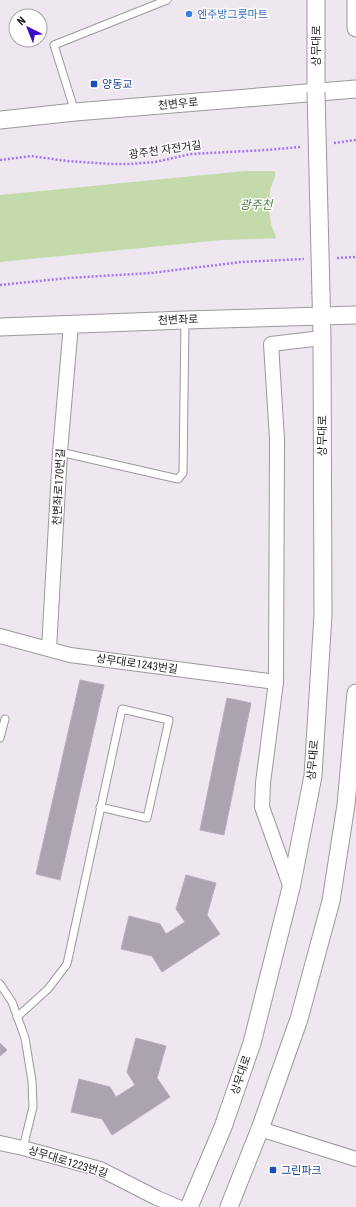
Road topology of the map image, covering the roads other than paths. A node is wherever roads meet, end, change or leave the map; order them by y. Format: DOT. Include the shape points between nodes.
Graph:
graph roads {
  1 [pos="168,0"];
  2 [pos="316,0"];
  3 [pos="356,0"];
  4 [pos="356,28"];
  5 [pos="356,90"];
  6 [pos="316,92"];
  7 [pos="75,112"];
  8 [pos="0,120"];
  9 [pos="356,316"];
  10 [pos="321,317"];
  11 [pos="185,320"];
  12 [pos="71,324"];
  13 [pos="0,327"];
  14 [pos="322,338"];
  15 [pos="60,452"];
  16 [pos="0,636"];
  17 [pos="49,650"];
  18 [pos="276,682"];
  19 [pos="356,693"];
  20 [pos="4,719"];
  21 [pos="0,738"];
  22 [pos="100,807"];
  23 [pos="351,807"];
  24 [pos="291,888"];
  25 [pos="0,984"];
  26 [pos="17,1017"];
  27 [pos="260,1129"];
  28 [pos="0,1143"];
  29 [pos="23,1148"];
  30 [pos="356,1159"];
  31 [pos="178,1207"];
  32 [pos="189,1207"];
  33 [pos="229,1207"];
  1 -- 7 [label="lane" via="54,44"];
  2 -- 6 [label="street, 상무대로"];
  3 -- 4 [label="street"];
  5 -- 6 [label="street, 천변우로"];
  6 -- 7 [label="street, 천변우로"];
  6 -- 10 [label="street, 상무대로, bridge"];
  7 -- 8 [label="street, 천변우로"];
  9 -- 10 [label="street, 천변좌로"];
  10 -- 11 [label="street, 천변좌로"];
  10 -- 14 [label="street, 상무대로"];
  11 -- 12 [label="street, 천변좌로"];
  11 -- 15 [label="lane" via="183,473 178,479"];
  12 -- 13 [label="street, 천변좌로"];
  12 -- 15 [label="street, 천변좌로170번길"];
  14 -- 18 [label="street" via="271,344 277,439"];
  14 -- 24 [label="street, 상무대로" via="323,615 313,776"];
  15 -- 17 [label="street, 천변좌로170번길"];
  16 -- 17 [label="street, 상무대로1243번길"];
  17 -- 18 [label="street, 상무대로1243번길" via="70,655"];
  18 -- 24 [label="street" via="262,807"];
  19 -- 23 [label="street"];
  20 -- 21 [label="lane"];
  22 -- 22 [label="lane" via="147,818 169,720 122,709"];
  22 -- 26 [label="lane" via="67,964 48,989"];
  23 -- 27 [label="street" via="331,901 299,1019"];
  24 -- 32 [label="street, 상무대로" via="252,1043 223,1127"];
  25 -- 26 [label="lane" via="12,1002"];
  26 -- 29 [label="lane" via="25,1038 33,1107"];
  27 -- 30 [label="street"];
  27 -- 33 [label="street"];
  28 -- 29 [label="street, 상무대로1223번길"];
  29 -- 31 [label="street, 상무대로1223번길" via="100,1169"];
}
